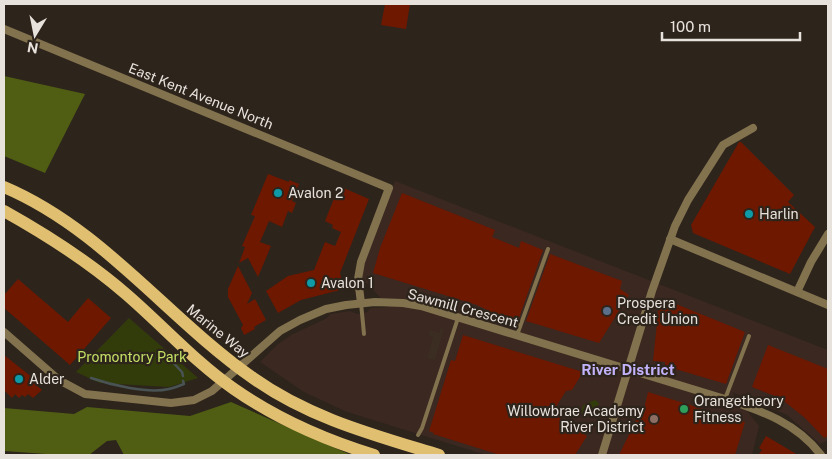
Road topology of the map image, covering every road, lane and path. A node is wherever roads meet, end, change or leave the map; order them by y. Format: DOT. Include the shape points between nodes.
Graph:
graph roads {
  1 [pos="4,29"];
  2 [pos="753,128"];
  3 [pos="4,187"];
  4 [pos="4,211"];
  5 [pos="828,234"];
  6 [pos="670,239"];
  7 [pos="548,249"];
  8 [pos="797,292"];
  9 [pos="361,303"];
  10 [pos="828,305"];
  11 [pos="458,318"];
  12 [pos="4,332"];
  13 [pos="364,334"];
  14 [pos="517,335"];
  15 [pos="748,336"];
  16 [pos="239,368"];
  17 [pos="628,369"];
  18 [pos="224,381"];
  19 [pos="725,399"];
  20 [pos="418,435"];
  21 [pos="374,455"];
  22 [pos="438,455"];
  23 [pos="602,455"];
  24 [pos="821,455"];
  1 -- 9 [label="street, East Kent Avenue North" via="389,188 361,262 358,280"];
  2 -- 6 [label="street" via="723,146 688,200"];
  3 -- 16 [label="main road, Marine Way" via="38,204 88,237"];
  4 -- 18 [label="main road" via="62,244 105,277"];
  5 -- 8 [label="street"];
  6 -- 8 [label="street"];
  6 -- 17 [label="street"];
  7 -- 14 [label="lane"];
  8 -- 10 [label="street"];
  9 -- 11 [label="street, Sawmill Crescent" via="403,303"];
  9 -- 13 [label="lane"];
  9 -- 16 [label="street, Sawmill Crescent" via="326,309 300,320 280,331"];
  11 -- 14 [label="street, Sawmill Crescent"];
  11 -- 20 [label="lane"];
  12 -- 18 [label="street, Sawmill Crescent" via="59,380 85,394 171,403 194,400"];
  14 -- 17 [label="street, Sawmill Crescent"];
  15 -- 19 [label="lane"];
  16 -- 18 [label="street, Sawmill Crescent"];
  16 -- 22 [label="main road, Marine Way" via="292,401 331,420"];
  17 -- 19 [label="street, Sawmill Crescent"];
  17 -- 23 [label="street"];
  18 -- 21 [label="main road" via="277,416 340,445"];
  19 -- 24 [label="street, Sawmill Crescent" via="784,422 800,432"];
}
